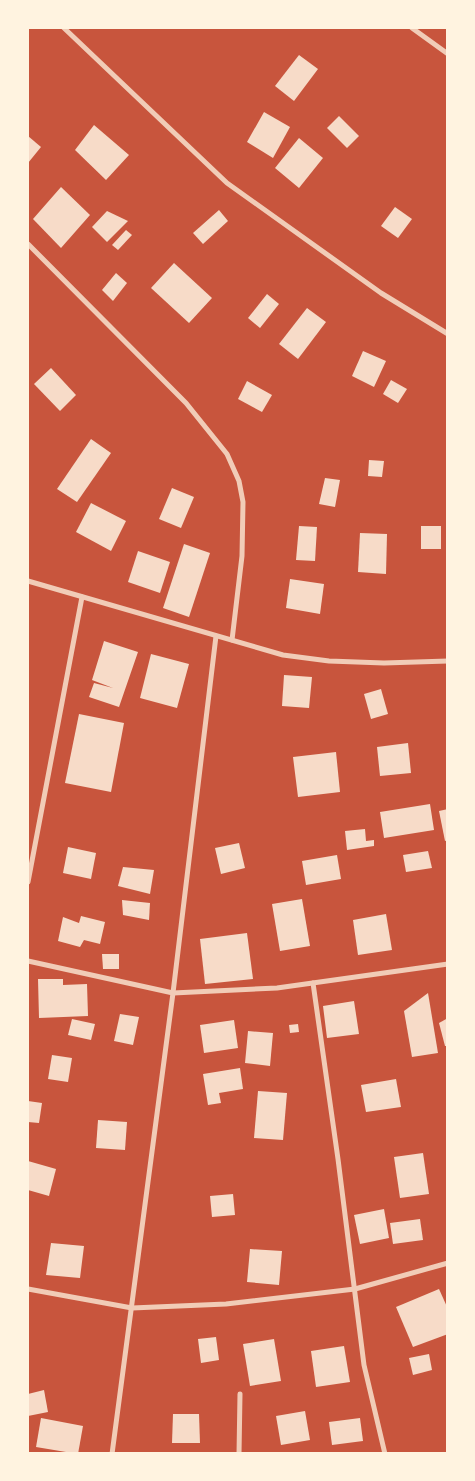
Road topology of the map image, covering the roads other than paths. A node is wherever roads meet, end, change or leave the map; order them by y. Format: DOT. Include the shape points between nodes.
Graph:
graph roads {
  1 [pos="64,28"];
  2 [pos="412,28"];
  3 [pos="448,54"];
  4 [pos="28,244"];
  5 [pos="448,334"];
  6 [pos="28,581"];
  7 [pos="82,596"];
  8 [pos="216,636"];
  9 [pos="232,640"];
  10 [pos="448,661"];
  11 [pos="28,882"];
  12 [pos="28,961"];
  13 [pos="448,964"];
  14 [pos="313,983"];
  15 [pos="173,992"];
  16 [pos="448,1263"];
  17 [pos="28,1289"];
  18 [pos="355,1289"];
  19 [pos="132,1308"];
  20 [pos="240,1394"];
  21 [pos="112,1454"];
  22 [pos="239,1454"];
  23 [pos="385,1454"];
  1 -- 5 [label="street" via="227,184 381,293"];
  2 -- 3 [label="street"];
  4 -- 9 [label="street" via="186,403 227,454 243,502 242,556"];
  6 -- 7 [label="street"];
  7 -- 8 [label="street"];
  7 -- 11 [label="street"];
  8 -- 9 [label="street"];
  8 -- 15 [label="street"];
  9 -- 10 [label="street" via="283,655 329,661"];
  12 -- 15 [label="street"];
  13 -- 14 [label="street"];
  14 -- 15 [label="street" via="277,988"];
  14 -- 18 [label="street"];
  15 -- 19 [label="street"];
  16 -- 18 [label="street"];
  17 -- 19 [label="street"];
  18 -- 19 [label="street" via="226,1304"];
  18 -- 23 [label="street" via="364,1365"];
  19 -- 21 [label="street"];
  20 -- 22 [label="street"];
}
